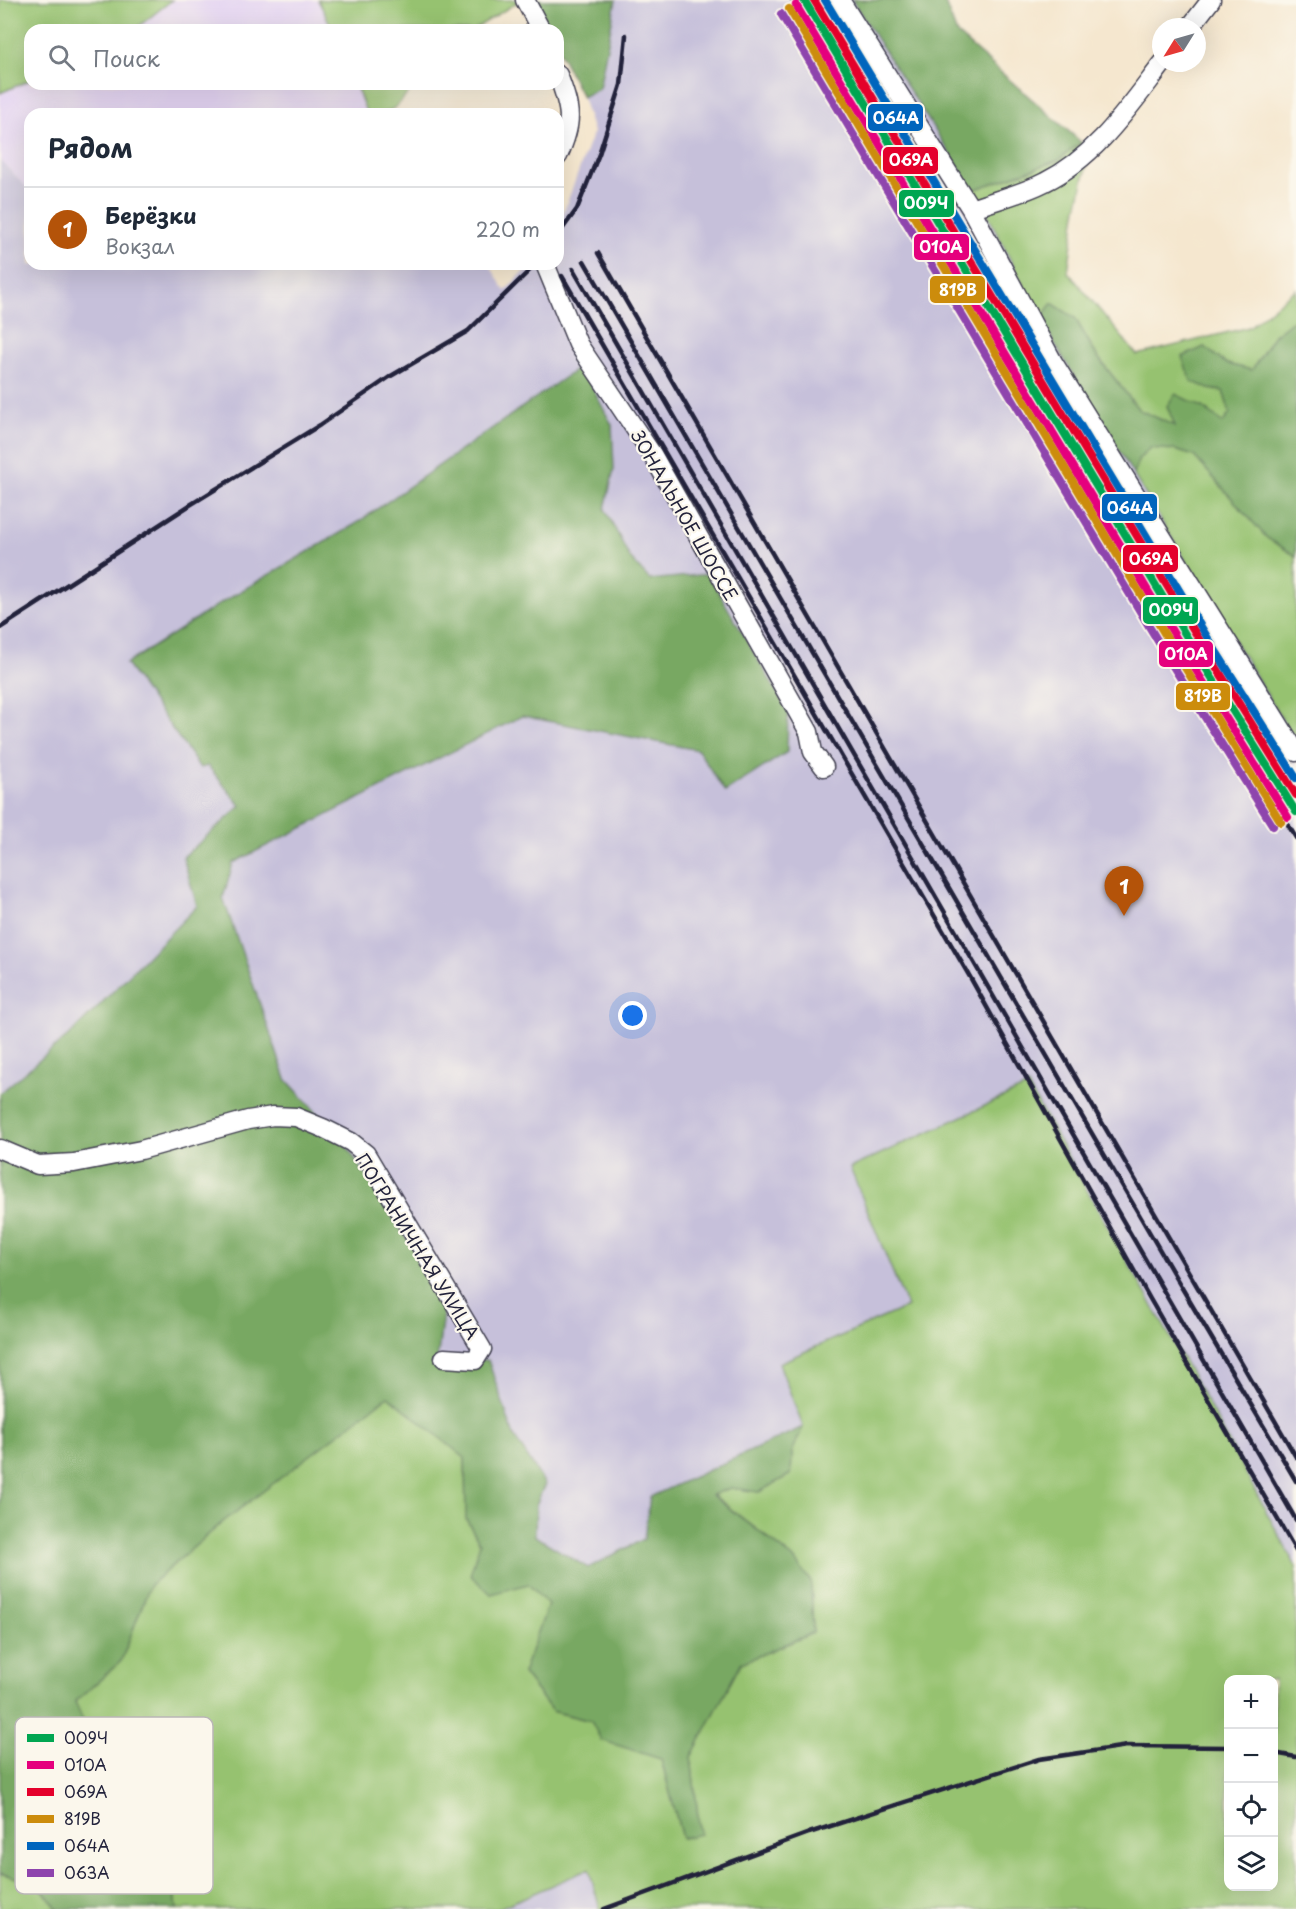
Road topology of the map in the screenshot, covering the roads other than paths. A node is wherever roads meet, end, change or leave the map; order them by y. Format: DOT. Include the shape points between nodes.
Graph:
graph roads {
  1 [pos="525,0"];
  2 [pos="840,0"];
  3 [pos="1211,0"];
  4 [pos="1197,18"];
  5 [pos="538,24"];
  6 [pos="1156,72"];
  7 [pos="563,90"];
  8 [pos="564,140"];
  9 [pos="971,209"];
  10 [pos="548,270"];
  11 [pos="1296,752"];
  12 [pos="824,767"];
  13 [pos="0,1149"];
  14 [pos="444,1358"];
  1 -- 5 [label="street"];
  2 -- 9 [label="street"];
  3 -- 4 [label="street"];
  6 -- 9 [label="street" via="1117,122 1082,157 1045,182"];
  7 -- 8 [label="street" via="570,123"];
  9 -- 11 [label="street" via="1053,362"];
  10 -- 12 [label="street, ЗОНАЛЬНОЕ ШОССЕ" via="579,344 658,465 809,732 813,752"];
  13 -- 14 [label="street, ПОГРАНИЧНАЯ УЛИЦА" via="38,1165 74,1163 273,1116 296,1117 323,1128 366,1154 482,1349 475,1360"];
}
